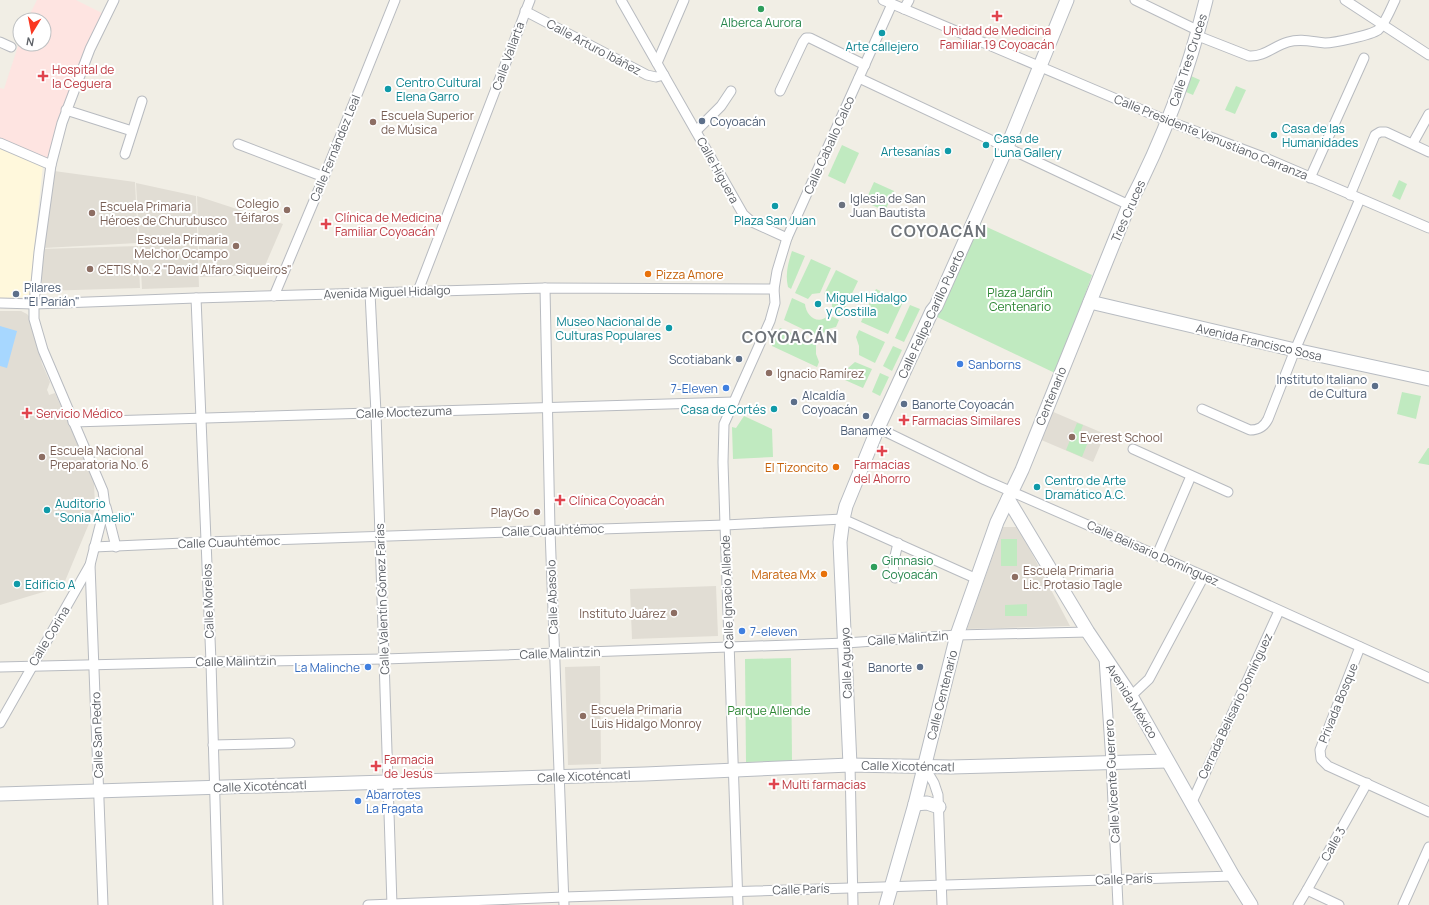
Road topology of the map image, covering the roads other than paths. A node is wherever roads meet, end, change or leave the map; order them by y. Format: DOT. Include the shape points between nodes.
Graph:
graph roads {
  1 [pos="114,0"];
  2 [pos="395,0"];
  3 [pos="530,0"];
  4 [pos="621,0"];
  5 [pos="684,0"];
  6 [pos="883,0"];
  7 [pos="909,0"];
  8 [pos="1067,0"];
  9 [pos="1135,0"];
  10 [pos="1206,0"];
  11 [pos="1345,0"];
  12 [pos="1395,0"];
  13 [pos="892,4"];
  14 [pos="904,9"];
  15 [pos="525,11"];
  16 [pos="1382,24"];
  17 [pos="1198,33"];
  18 [pos="0,42"];
  19 [pos="11,47"];
  20 [pos="1429,55"];
  21 [pos="1364,58"];
  22 [pos="657,64"];
  23 [pos="865,65"];
  24 [pos="1040,66"];
  25 [pos="664,75"];
  26 [pos="859,78"];
  27 [pos="731,91"];
  28 [pos="780,91"];
  29 [pos="142,100"];
  30 [pos="66,110"];
  31 [pos="1429,114"];
  32 [pos="1168,120"];
  33 [pos="132,131"];
  34 [pos="696,131"];
  35 [pos="0,143"];
  36 [pos="1413,143"];
  37 [pos="238,144"];
  38 [pos="1006,146"];
  39 [pos="1429,152"];
  40 [pos="125,154"];
  41 [pos="51,165"];
  42 [pos="324,177"];
  43 [pos="1310,178"];
  44 [pos="1350,195"];
  45 [pos="1360,200"];
  46 [pos="1129,205"];
  47 [pos="1429,228"];
  48 [pos="787,238"];
  49 [pos="544,288"];
  50 [pos="774,288"];
  51 [pos="418,291"];
  52 [pos="370,294"];
  53 [pos="274,296"];
  54 [pos="196,298"];
  55 [pos="1090,302"];
  56 [pos="0,304"];
  57 [pos="34,304"];
  58 [pos="1295,350"];
  59 [pos="1429,379"];
  60 [pos="734,402"];
  61 [pos="548,407"];
  62 [pos="1202,408"];
  63 [pos="376,413"];
  64 [pos="200,418"];
  65 [pos="73,422"];
  66 [pos="878,428"];
  67 [pos="1133,449"];
  68 [pos="1192,476"];
  69 [pos="1228,492"];
  70 [pos="1010,495"];
  71 [pos="106,506"];
  72 [pos="842,519"];
  73 [pos="725,525"];
  74 [pos="550,530"];
  75 [pos="380,537"];
  76 [pos="206,542"];
  77 [pos="898,543"];
  78 [pos="94,547"];
  79 [pos="116,547"];
  80 [pos="1157,555"];
  81 [pos="90,564"];
  82 [pos="1204,576"];
  83 [pos="896,578"];
  84 [pos="977,579"];
  85 [pos="1279,611"];
  86 [pos="1088,632"];
  87 [pos="957,635"];
  88 [pos="846,642"];
  89 [pos="729,646"];
  90 [pos="1360,647"];
  91 [pos="554,653"];
  92 [pos="1104,656"];
  93 [pos="384,659"];
  94 [pos="211,662"];
  95 [pos="94,665"];
  96 [pos="31,666"];
  97 [pos="0,667"];
  98 [pos="1429,678"];
  99 [pos="1131,696"];
  100 [pos="0,723"];
  101 [pos="290,743"];
  102 [pos="213,745"];
  103 [pos="1168,761"];
  104 [pos="1112,762"];
  105 [pos="850,765"];
  106 [pos="924,766"];
  107 [pos="733,770"];
  108 [pos="559,776"];
  109 [pos="387,782"];
  110 [pos="1367,783"];
  111 [pos="214,787"];
  112 [pos="99,791"];
  113 [pos="0,794"];
  114 [pos="1192,802"];
  115 [pos="915,804"];
  116 [pos="939,807"];
  117 [pos="1429,812"];
  118 [pos="1429,847"];
  119 [pos="1233,876"];
  120 [pos="1118,880"];
  121 [pos="942,885"];
  122 [pos="891,887"];
  123 [pos="853,888"];
  124 [pos="1307,890"];
  125 [pos="738,891"];
  126 [pos="564,901"];
  127 [pos="103,905"];
  128 [pos="218,905"];
  129 [pos="368,905"];
  130 [pos="392,905"];
  131 [pos="738,905"];
  132 [pos="853,905"];
  133 [pos="886,905"];
  134 [pos="942,905"];
  135 [pos="1118,905"];
  136 [pos="1251,905"];
  137 [pos="1298,905"];
  138 [pos="1339,905"];
  139 [pos="1403,905"];
  1 -- 30 [label="street" via="90,49"];
  2 -- 42 [label="street, Calle Fernández Leal"];
  3 -- 15 [label="street, Calle Vallarta"];
  4 -- 22 [label="street, Calle Higuera"];
  5 -- 22 [label="street"];
  6 -- 13 [label="street, Calle Presidente Venustiano Carranza"];
  7 -- 14 [label="street"];
  8 -- 24 [label="street, Calle Felipe Carillo Puerto"];
  9 -- 17 [label="street"];
  10 -- 17 [label="street, Calle Tres Cruces"];
  11 -- 16 [label="street"];
  12 -- 16 [label="street"];
  13 -- 14 [label="street, Calle Presidente Venustiano Carranza"];
  13 -- 23 [label="street, Calle Caballo Calco"];
  14 -- 24 [label="street, Calle Presidente Venustiano Carranza"];
  15 -- 25 [label="street, Calle Arturo Ibáñez" via="647,75"];
  15 -- 51 [label="street, Calle Vallarta"];
  16 -- 17 [label="street" via="1378,30 1371,33 1340,42 1299,40 1288,42 1256,57"];
  16 -- 20 [label="street"];
  17 -- 32 [label="street, Calle Tres Cruces"];
  18 -- 19 [label="street"];
  21 -- 43 [label="street"];
  22 -- 25 [label="street, Calle Higuera"];
  23 -- 26 [label="street, Calle Caballo Calco"];
  23 -- 28 [label="street" via="806,38"];
  24 -- 32 [label="street, Calle Presidente Venustiano Carranza"];
  24 -- 38 [label="street, Calle Felipe Carillo Puerto"];
  25 -- 34 [label="street, Calle Higuera"];
  26 -- 38 [label="street"];
  26 -- 48 [label="street, Calle Caballo Calco"];
  27 -- 34 [label="street" via="721,106"];
  29 -- 33 [label="street"];
  30 -- 33 [label="street"];
  30 -- 41 [label="street"];
  31 -- 36 [label="street"];
  32 -- 43 [label="street, Calle Presidente Venustiano Carranza"];
  32 -- 46 [label="street, Tres Cruces"];
  33 -- 40 [label="street"];
  34 -- 48 [label="street, Calle Higuera" via="743,214 752,222"];
  35 -- 41 [label="street"];
  36 -- 39 [label="street"];
  36 -- 44 [label="street" via="1386,132 1375,135"];
  37 -- 42 [label="street"];
  38 -- 46 [label="street"];
  38 -- 66 [label="street, Calle Felipe Carillo Puerto" via="936,306"];
  41 -- 57 [label="street" via="38,252"];
  42 -- 53 [label="street, Calle Fernández Leal"];
  43 -- 44 [label="street, Calle Presidente Venustiano Carranza"];
  44 -- 45 [label="street, Calle Presidente Venustiano Carranza"];
  45 -- 47 [label="street, Calle Presidente Venustiano Carranza"];
  45 -- 58 [label="street"];
  46 -- 55 [label="street, Tres Cruces"];
  48 -- 50 [label="street, Calle Caballo Calco"];
  49 -- 50 [label="street, Avenida Miguel Hidalgo"];
  49 -- 51 [label="street, Avenida Miguel Hidalgo"];
  49 -- 61 [label="street, Calle Abasolo"];
  50 -- 60 [label="street, Calle Ignacio Allende" via="775,303 770,321"];
  51 -- 52 [label="street, Avenida Miguel Hidalgo"];
  52 -- 53 [label="street, Avenida Miguel Hidalgo"];
  52 -- 63 [label="street, Calle Valentín Gómez Farías"];
  53 -- 54 [label="street, Avenida Miguel Hidalgo"];
  54 -- 57 [label="street, Avenida Miguel Hidalgo"];
  54 -- 64 [label="street, Calle Morelos"];
  55 -- 58 [label="street, Avenida Francisco Sosa"];
  55 -- 70 [label="street, Centenario"];
  56 -- 57 [label="street, Avenida Miguel Hidalgo"];
  57 -- 65 [label="street" via="34,319 43,350"];
  58 -- 59 [label="street, Avenida Francisco Sosa"];
  58 -- 62 [label="street" via="1264,426 1250,430"];
  60 -- 61 [label="street, Calle Moctezuma"];
  60 -- 73 [label="street, Calle Ignacio Allende" via="724,424"];
  61 -- 63 [label="street, Calle Moctezuma"];
  61 -- 74 [label="street, Calle Abasolo"];
  63 -- 64 [label="street, Calle Moctezuma"];
  63 -- 75 [label="street, Calle Valentín Gómez Farías"];
  64 -- 65 [label="street, Calle Moctezuma"];
  64 -- 76 [label="street, Calle Morelos"];
  65 -- 71 [label="street" via="103,491"];
  66 -- 70 [label="street, Calle Belisario Domínguez" via="985,480"];
  66 -- 72 [label="street, Calle Aguayo"];
  67 -- 68 [label="street"];
  68 -- 69 [label="street"];
  68 -- 80 [label="street"];
  70 -- 80 [label="street, Calle Belisario Domínguez"];
  70 -- 84 [label="street, Calle Centenario" via="997,522"];
  70 -- 86 [label="street, Avenida México"];
  71 -- 78 [label="street"];
  71 -- 79 [label="street"];
  72 -- 73 [label="street, Calle Cuauhtémoc"];
  72 -- 77 [label="street, Calle Cuauhtémoc"];
  72 -- 88 [label="street, Calle Aguayo" via="840,542"];
  73 -- 74 [label="street, Calle Cuauhtémoc"];
  73 -- 89 [label="street, Calle Ignacio Allende"];
  74 -- 75 [label="street, Calle Cuauhtémoc"];
  74 -- 91 [label="street, Calle Abasolo"];
  75 -- 76 [label="street, Calle Cuauhtémoc"];
  75 -- 93 [label="street, Calle Valentín Gómez Farías"];
  76 -- 79 [label="street, Calle Cuauhtémoc"];
  76 -- 94 [label="street, Calle Morelos"];
  77 -- 83 [label="street" via="893,566"];
  77 -- 84 [label="street, Calle Cuauhtémoc"];
  78 -- 79 [label="street, Calle Cuauhtémoc"];
  78 -- 81 [label="street, Calle Corina"];
  80 -- 82 [label="street, Calle Belisario Domínguez"];
  81 -- 95 [label="street, Calle San Pedro"];
  81 -- 96 [label="street, Calle Corina"];
  82 -- 85 [label="street, Calle Belisario Domínguez"];
  82 -- 99 [label="street" via="1149,679"];
  84 -- 87 [label="street, Calle Centenario"];
  85 -- 90 [label="street, Calle Belisario Domínguez"];
  85 -- 114 [label="street, Cerrada Belisario Domínguez"];
  86 -- 87 [label="street, Calle Malintzin"];
  86 -- 92 [label="street, Avenida México"];
  87 -- 88 [label="street, Calle Malintzin"];
  87 -- 106 [label="street, Calle Centenario"];
  88 -- 89 [label="street, Calle Malintzin"];
  88 -- 105 [label="street, Calle Aguayo"];
  89 -- 91 [label="street, Calle Malintzin"];
  89 -- 107 [label="street, Calle Ignacio Allende"];
  90 -- 98 [label="street, Calle Belisario Domínguez"];
  90 -- 110 [label="street, Privada Bosque" via="1320,750 1320,759 1328,766"];
  91 -- 93 [label="street, Calle Malintzin"];
  91 -- 108 [label="street, Calle Abasolo"];
  92 -- 99 [label="street, Avenida México"];
  92 -- 104 [label="street, Calle Vicente Guerrero"];
  93 -- 94 [label="street, Calle Malintzin"];
  93 -- 109 [label="street, Calle Valentín Gómez Farías"];
  94 -- 95 [label="street, Calle Malintzin"];
  94 -- 102 [label="street, Calle Morelos"];
  95 -- 96 [label="street, Calle Malintzin"];
  95 -- 112 [label="street, Calle San Pedro"];
  96 -- 97 [label="street, Calle Malintzin"];
  96 -- 100 [label="street, Calle Corina"];
  99 -- 103 [label="street, Avenida México"];
  101 -- 102 [label="street"];
  102 -- 111 [label="street, Calle Morelos"];
  103 -- 104 [label="street, Calle Xicoténcatl"];
  103 -- 114 [label="street, Avenida México"];
  104 -- 106 [label="street, Calle Xicoténcatl"];
  104 -- 120 [label="street, Calle Vicente Guerrero"];
  105 -- 106 [label="street, Calle Xicoténcatl"];
  105 -- 107 [label="street, Calle Xicoténcatl"];
  105 -- 123 [label="street, Calle Aguayo"];
  106 -- 115 [label="street, Calle Centenario"];
  106 -- 116 [label="street" via="934,783"];
  107 -- 108 [label="street, Calle Xicoténcatl"];
  107 -- 125 [label="street, Calle Ignacio Allende"];
  108 -- 109 [label="street, Calle Xicoténcatl"];
  108 -- 126 [label="street, Calle Abasolo"];
  109 -- 111 [label="street, Calle Xicoténcatl"];
  109 -- 130 [label="street, Calle Valentín Gómez Farías"];
  110 -- 117 [label="street"];
  110 -- 124 [label="street, Calle 3"];
  111 -- 112 [label="street, Calle Xicoténcatl"];
  111 -- 128 [label="street, Calle Morelos"];
  112 -- 113 [label="street, Calle Xicoténcatl"];
  112 -- 127 [label="street, Calle San Pedro"];
  114 -- 119 [label="street, Avenida México"];
  115 -- 116 [label="street" via="928,803"];
  115 -- 122 [label="street, Calle Centenario"];
  116 -- 121 [label="street"];
  118 -- 139 [label="street"];
  119 -- 120 [label="street, Calle París"];
  119 -- 136 [label="street, Avenida México"];
  120 -- 121 [label="street, Calle París"];
  120 -- 135 [label="street, Calle Vicente Guerrero"];
  121 -- 122 [label="street, Calle París"];
  121 -- 134 [label="street"];
  122 -- 123 [label="street, Calle París"];
  122 -- 133 [label="street, Calle Centenario"];
  123 -- 125 [label="street, Calle París"];
  123 -- 132 [label="street, Calle Aguayo"];
  124 -- 137 [label="street, Calle 3"];
  124 -- 138 [label="street"];
  125 -- 126 [label="street, Calle París"];
  125 -- 131 [label="street, Calle Ignacio Allende"];
  126 -- 130 [label="street, Calle París"];
  129 -- 130 [label="street, Calle París"];
}
